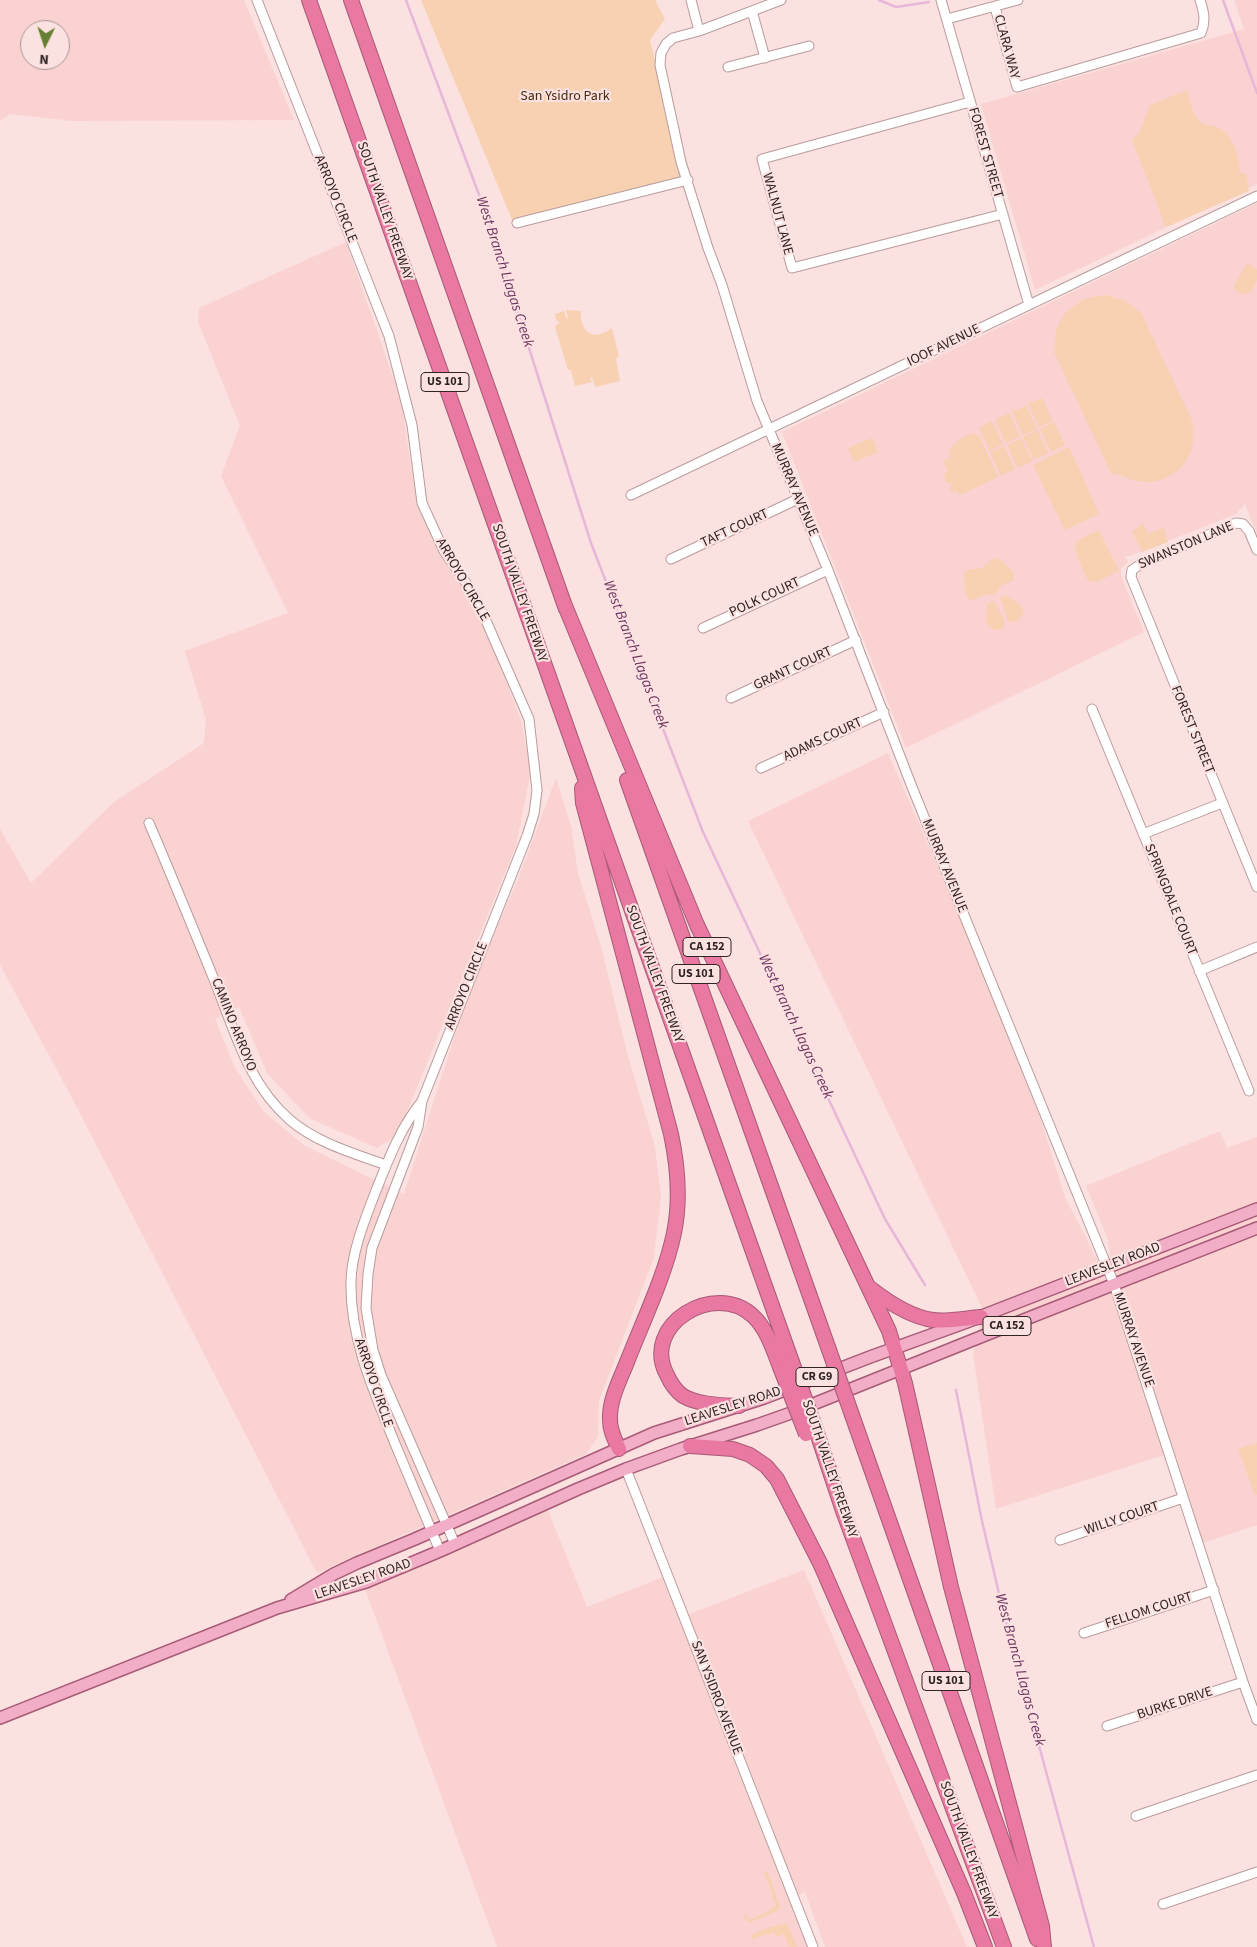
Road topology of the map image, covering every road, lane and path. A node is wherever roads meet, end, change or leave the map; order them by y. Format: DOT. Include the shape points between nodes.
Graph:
graph roads {
  1 [pos="257,0"];
  2 [pos="309,0"];
  3 [pos="351,0"];
  4 [pos="691,0"];
  5 [pos="781,0"];
  6 [pos="942,0"];
  7 [pos="1018,0"];
  8 [pos="1200,0"];
  9 [pos="994,7"];
  10 [pos="752,11"];
  11 [pos="947,19"];
  12 [pos="699,32"];
  13 [pos="810,46"];
  14 [pos="765,58"];
  15 [pos="728,67"];
  16 [pos="970,102"];
  17 [pos="688,180"];
  18 [pos="1257,196"];
  19 [pos="1003,214"];
  20 [pos="517,223"];
  21 [pos="1029,306"];
  22 [pos="768,430"];
  23 [pos="631,495"];
  24 [pos="798,499"];
  25 [pos="1257,550"];
  26 [pos="671,559"];
  27 [pos="828,570"];
  28 [pos="1132,572"];
  29 [pos="563,601"];
  30 [pos="703,628"];
  31 [pos="856,640"];
  32 [pos="731,698"];
  33 [pos="1092,708"];
  34 [pos="884,712"];
  35 [pos="580,765"];
  36 [pos="761,768"];
  37 [pos="1222,803"];
  38 [pos="149,823"];
  39 [pos="1143,834"];
  40 [pos="1257,887"];
  41 [pos="1257,947"];
  42 [pos="1199,971"];
  43 [pos="1249,1091"];
  44 [pos="422,1101"];
  45 [pos="386,1166"];
  46 [pos="1257,1209"];
  47 [pos="1257,1228"];
  48 [pos="1107,1267"];
  49 [pos="1114,1284"];
  50 [pos="867,1286"];
  51 [pos="981,1317"];
  52 [pos="895,1348"];
  53 [pos="786,1364"];
  54 [pos="901,1370"];
  55 [pos="739,1406"];
  56 [pos="690,1446"];
  57 [pos="619,1449"];
  58 [pos="626,1469"];
  59 [pos="1183,1498"];
  60 [pos="447,1525"];
  61 [pos="432,1532"];
  62 [pos="1060,1540"];
  63 [pos="456,1544"];
  64 [pos="440,1551"];
  65 [pos="1214,1590"];
  66 [pos="277,1608"];
  67 [pos="1084,1633"];
  68 [pos="1243,1682"];
  69 [pos="0,1718"];
  70 [pos="1257,1720"];
  71 [pos="1107,1726"];
  72 [pos="1257,1775"];
  73 [pos="1136,1816"];
  74 [pos="1257,1872"];
  75 [pos="1162,1904"];
  76 [pos="813,1947"];
  77 [pos="985,1947"];
  78 [pos="1004,1947"];
  79 [pos="1040,1947"];
  80 [pos="1044,1947"];
  1 -- 44 [label="street, ARROYO CIRCLE" via="389,336 412,425 422,503 444,551 484,616 529,719 537,790 534,814"];
  2 -- 35 [label="highway, SOUTH VALLEY FREEWAY / US 101"];
  3 -- 29 [label="highway, US 101"];
  4 -- 12 [label="street"];
  5 -- 10 [label="street"];
  6 -- 11 [label="street, FOREST STREET"];
  7 -- 9 [label="street"];
  8 -- 9 [label="street, CLARA WAY" via="1205,14 1201,33 1017,87"];
  9 -- 11 [label="street"];
  10 -- 12 [label="street"];
  10 -- 14 [label="street"];
  11 -- 16 [label="street, FOREST STREET"];
  12 -- 17 [label="street, MURRAY AVENUE" via="673,38 666,44 660,65 681,162"];
  13 -- 14 [label="street"];
  14 -- 15 [label="street"];
  16 -- 19 [label="street, FOREST STREET"];
  16 -- 19 [label="street, WALNUT LANE" via="762,159 792,268"];
  17 -- 20 [label="street"];
  17 -- 22 [label="street, MURRAY AVENUE"];
  18 -- 21 [label="street, IOOF AVENUE"];
  19 -- 21 [label="street, FOREST STREET"];
  21 -- 22 [label="street, IOOF AVENUE"];
  22 -- 23 [label="street, IOOF AVENUE"];
  22 -- 24 [label="street, MURRAY AVENUE"];
  24 -- 26 [label="street, TAFT COURT"];
  24 -- 27 [label="street, MURRAY AVENUE"];
  25 -- 28 [label="street, SWANSTON LANE" via="1249,531 1243,524 1236,523 1141,564"];
  27 -- 30 [label="street, POLK COURT"];
  27 -- 31 [label="street, MURRAY AVENUE"];
  28 -- 37 [label="street, FOREST STREET" via="1132,583"];
  29 -- 50 [label="highway, CA 152" via="693,917"];
  29 -- 79 [label="highway, US 101, bridge"];
  31 -- 32 [label="street, GRANT COURT"];
  31 -- 34 [label="street, MURRAY AVENUE"];
  33 -- 39 [label="street, SPRINGDALE COURT"];
  34 -- 36 [label="street, ADAMS COURT"];
  34 -- 48 [label="street, MURRAY AVENUE"];
  35 -- 53 [label="highway, SOUTH VALLEY FREEWAY / US 101"];
  35 -- 57 [label="highway" via="583,803 671,1134 678,1186 677,1218 670,1248 611,1408 611,1430"];
  37 -- 39 [label="street"];
  37 -- 40 [label="street, FOREST STREET"];
  38 -- 45 [label="street, CAMINO ARROYO" via="241,1051 273,1104 291,1121 329,1144"];
  39 -- 42 [label="street, SPRINGDALE COURT"];
  41 -- 42 [label="street"];
  42 -- 43 [label="street, SPRINGDALE COURT"];
  44 -- 45 [label="street, ARROYO CIRCLE" via="408,1118"];
  44 -- 60 [label="street, ARROYO CIRCLE" via="418,1127 372,1248 366,1308 381,1375"];
  45 -- 61 [label="street, ARROYO CIRCLE" via="362,1227 352,1270 352,1311 362,1355 380,1407"];
  46 -- 48 [label="main road, LEAVESLEY ROAD / CA 152"];
  47 -- 49 [label="main road, LEAVESLEY ROAD / CA 152"];
  48 -- 49 [label="street, MURRAY AVENUE"];
  48 -- 51 [label="main road, LEAVESLEY ROAD / CA 152"];
  49 -- 54 [label="main road, LEAVESLEY ROAD / CA 152"];
  49 -- 59 [label="street, MURRAY AVENUE"];
  50 -- 51 [label="highway, CA 152" via="911,1314 934,1320"];
  50 -- 52 [label="highway"];
  51 -- 52 [label="main road, LEAVESLEY ROAD / CR G9"];
  52 -- 54 [label="highway"];
  52 -- 55 [label="main road, LEAVESLEY ROAD / CR G9"];
  53 -- 55 [label="highway" via="761,1325 738,1306 720,1302 683,1314 671,1325 663,1340 661,1356 673,1387 684,1396 705,1403"];
  53 -- 78 [label="highway, SOUTH VALLEY FREEWAY / US 101, bridge"];
  54 -- 56 [label="main road, LEAVESLEY ROAD / CA 152" via="774,1420"];
  54 -- 80 [label="highway" via="951,1587 1042,1926"];
  55 -- 57 [label="main road, LEAVESLEY ROAD / CR G9" via="671,1427"];
  56 -- 58 [label="main road, LEAVESLEY ROAD / CA 152"];
  56 -- 77 [label="highway" via="733,1449 750,1455 777,1478 820,1563"];
  57 -- 58 [label="main road, SAN YSIDRO AVENUE"];
  57 -- 60 [label="main road, LEAVESLEY ROAD / CR G9"];
  58 -- 63 [label="main road, LEAVESLEY ROAD / CR G9"];
  58 -- 76 [label="street, SAN YSIDRO AVENUE"];
  59 -- 62 [label="street, WILLY COURT"];
  59 -- 65 [label="street, MURRAY AVENUE"];
  60 -- 61 [label="main road, LEAVESLEY ROAD / CR G9"];
  60 -- 63 [label="street, ARROYO CIRCLE"];
  61 -- 64 [label="street, ARROYO CIRCLE"];
  61 -- 66 [label="main road, LEAVESLEY ROAD / CR G9" via="334,1574"];
  63 -- 64 [label="main road, LEAVESLEY ROAD / CR G9"];
  64 -- 66 [label="main road, LEAVESLEY ROAD / CR G9" via="366,1582"];
  65 -- 67 [label="street, FELLOM COURT"];
  65 -- 68 [label="street, MURRAY AVENUE"];
  66 -- 69 [label="main road, LEAVESLEY ROAD / CR G9"];
  68 -- 70 [label="street, MURRAY AVENUE"];
  68 -- 71 [label="street, BURKE DRIVE"];
  72 -- 73 [label="street"];
  74 -- 75 [label="street"];
}
